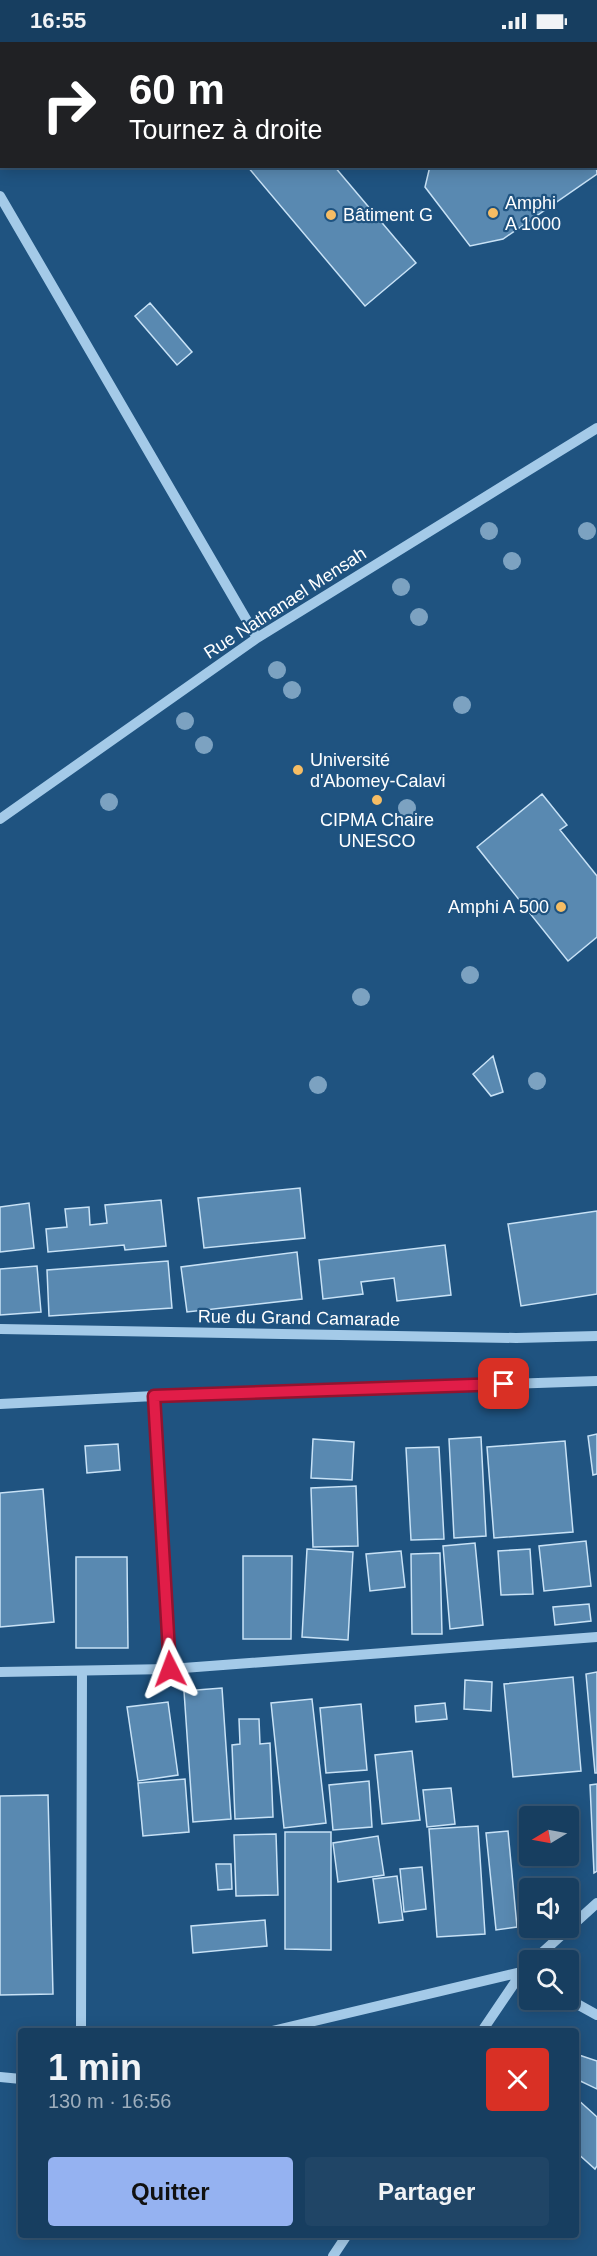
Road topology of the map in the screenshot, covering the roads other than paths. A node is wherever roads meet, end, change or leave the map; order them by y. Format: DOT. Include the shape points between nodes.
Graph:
graph roads {
  1 [pos="0,196"];
  2 [pos="597,428"];
  3 [pos="257,638"];
  4 [pos="0,819"];
  5 [pos="0,1329"];
  6 [pos="597,1335"];
  7 [pos="597,1381"];
  8 [pos="154,1396"];
  9 [pos="0,1404"];
  10 [pos="597,1637"];
  11 [pos="170,1669"];
  12 [pos="82,1671"];
  13 [pos="0,1672"];
  14 [pos="597,1902"];
  15 [pos="545,1950"];
  16 [pos="519,1973"];
  17 [pos="519,1982"];
  18 [pos="579,2005"];
  19 [pos="597,2015"];
  20 [pos="81,2028"];
  21 [pos="285,2028"];
  22 [pos="484,2028"];
  23 [pos="0,2077"];
  24 [pos="18,2079"];
  25 [pos="344,2238"];
  26 [pos="333,2256"];
  1 -- 3 [label="street"];
  2 -- 3 [label="street, Rue Nathanael Mensah"];
  3 -- 4 [label="street, Rue Nathanael Mensah"];
  5 -- 6 [label="street, Rue du Grand Camarade" via="516,1338"];
  7 -- 8 [label="street"];
  8 -- 9 [label="street"];
  8 -- 11 [label="street"];
  10 -- 11 [label="street"];
  11 -- 12 [label="street"];
  12 -- 13 [label="street"];
  12 -- 20 [label="street"];
  14 -- 15 [label="street"];
  16 -- 21 [label="street"];
  17 -- 22 [label="street"];
  18 -- 19 [label="street"];
  23 -- 24 [label="street"];
  25 -- 26 [label="street"];
}
